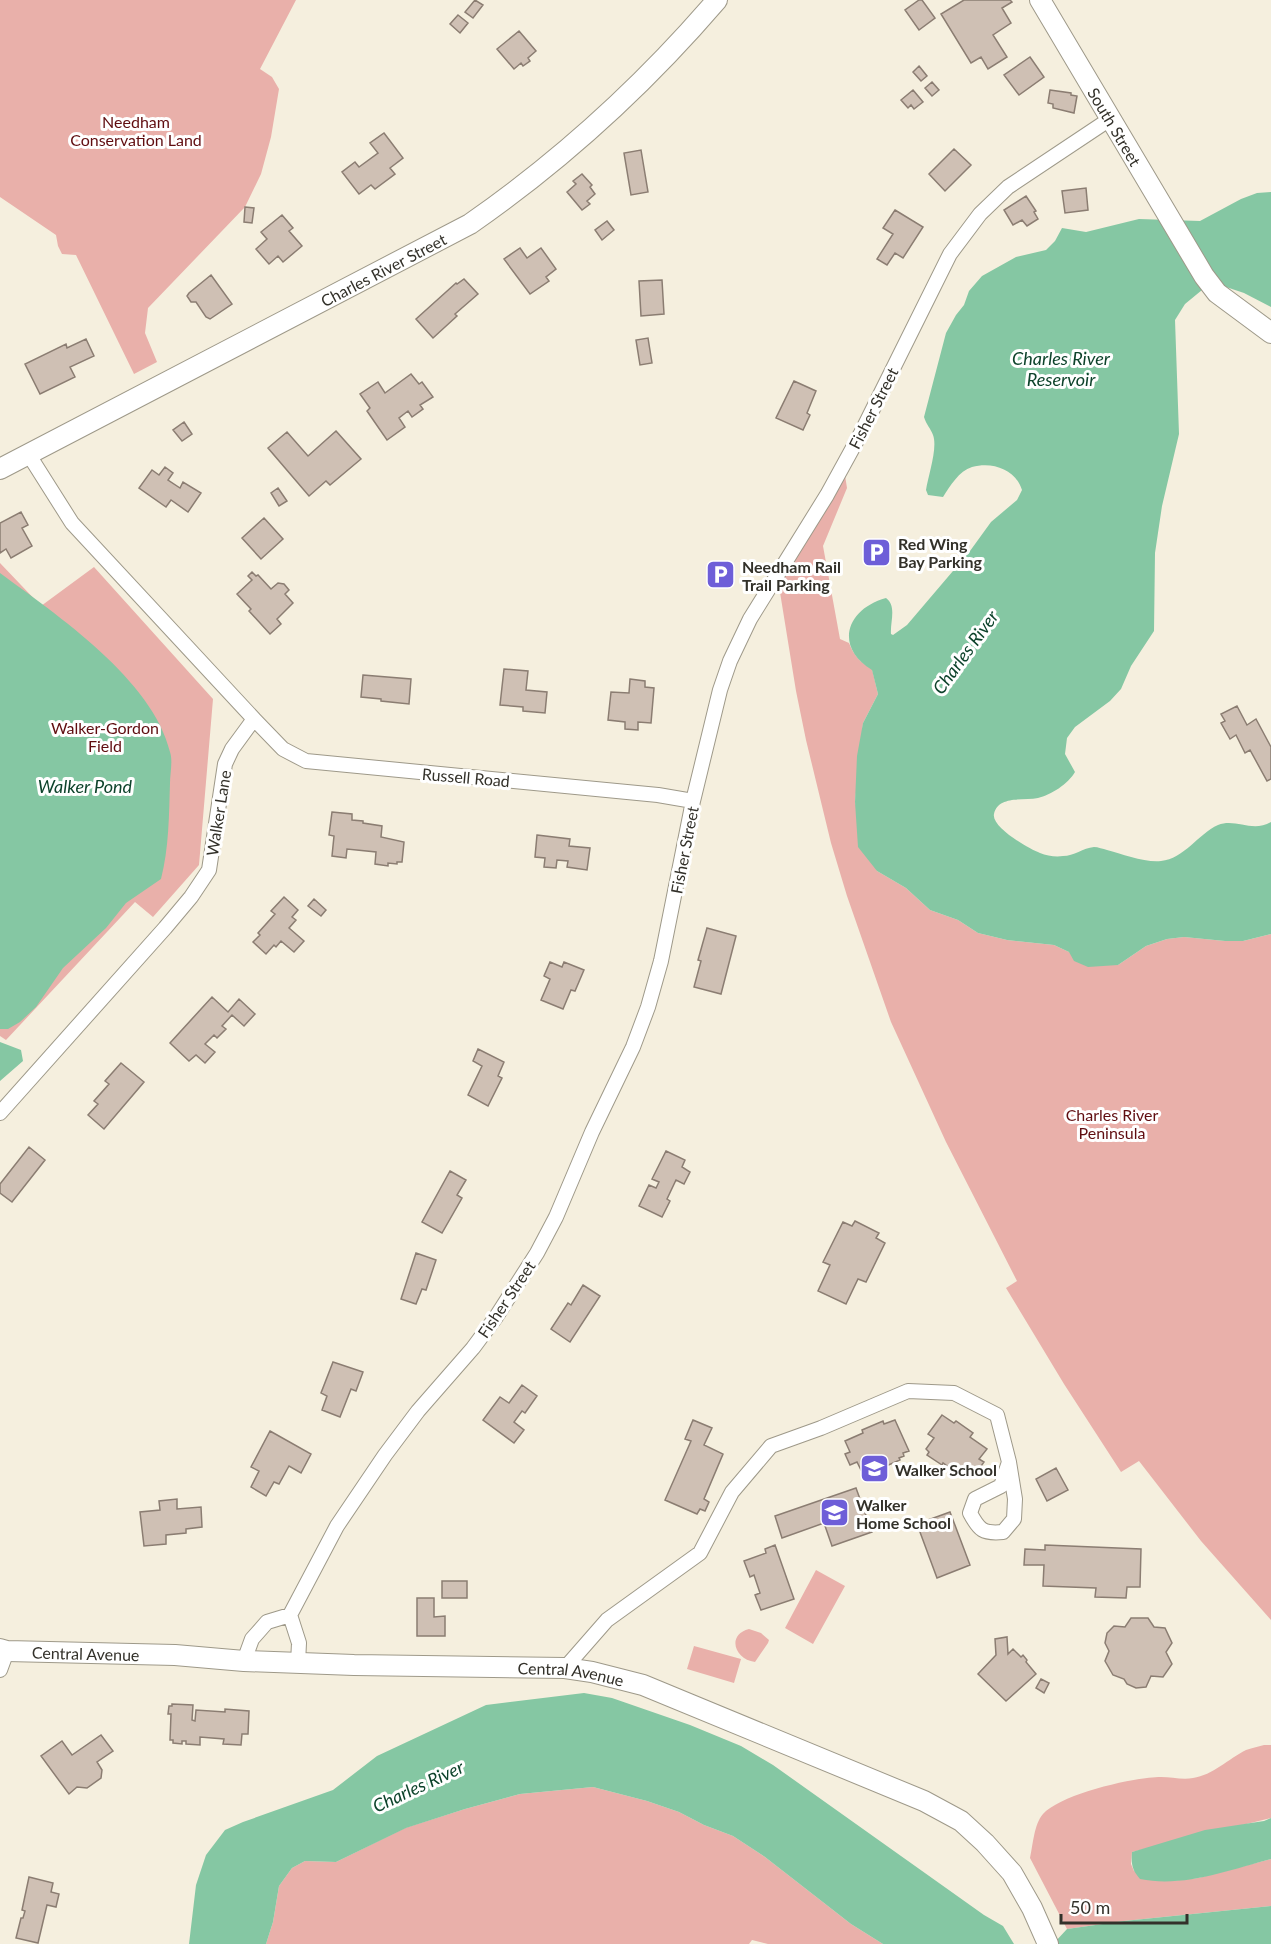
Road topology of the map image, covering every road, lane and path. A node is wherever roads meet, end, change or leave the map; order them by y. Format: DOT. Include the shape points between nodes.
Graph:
graph roads {
  1 [pos="717,0"];
  2 [pos="1040,0"];
  3 [pos="1110,119"];
  4 [pos="1271,333"];
  5 [pos="29,455"];
  6 [pos="0,469"];
  7 [pos="254,720"];
  8 [pos="693,801"];
  9 [pos="0,1113"];
  10 [pos="1009,1462"];
  11 [pos="290,1615"];
  12 [pos="4,1650"];
  13 [pos="244,1661"];
  14 [pos="298,1663"];
  15 [pos="565,1668"];
  16 [pos="0,1670"];
  17 [pos="1046,1937"];
  1 -- 5 [label="street, Charles River Street" via="627,97 521,189 470,225"];
  2 -- 3 [label="street, South Street"];
  3 -- 4 [label="street, South Street" via="1217,293"];
  3 -- 8 [label="street, Fisher Street" via="1003,191 950,254 833,485 739,640 720,690"];
  5 -- 6 [label="street, Charles River Street"];
  5 -- 7 [label="street" via="72,523"];
  7 -- 8 [label="street, Russell Road" via="283,749 306,761"];
  7 -- 9 [label="street, Walker Lane" via="225,764 210,870 191,897"];
  8 -- 11 [label="street, Fisher Street" via="648,1007 547,1235 496,1317 418,1411 337,1526"];
  10 -- 10 [label="street" via="1014,1519 1003,1532 990,1534 978,1527 970,1513 975,1499 1001,1486"];
  10 -- 15 [label="street" via="997,1415 954,1393 908,1391 771,1446 732,1492 700,1553 607,1620"];
  11 -- 13 [label="street" via="267,1622 252,1639"];
  11 -- 14 [label="street" via="299,1643"];
  12 -- 13 [label="street, Central Avenue"];
  12 -- 16 [label="street"];
  13 -- 14 [label="street, Central Avenue"];
  14 -- 15 [label="street, Central Avenue"];
  15 -- 17 [label="street, Central Avenue" via="643,1685 686,1701 924,1801 961,1821 1012,1873"];
}
